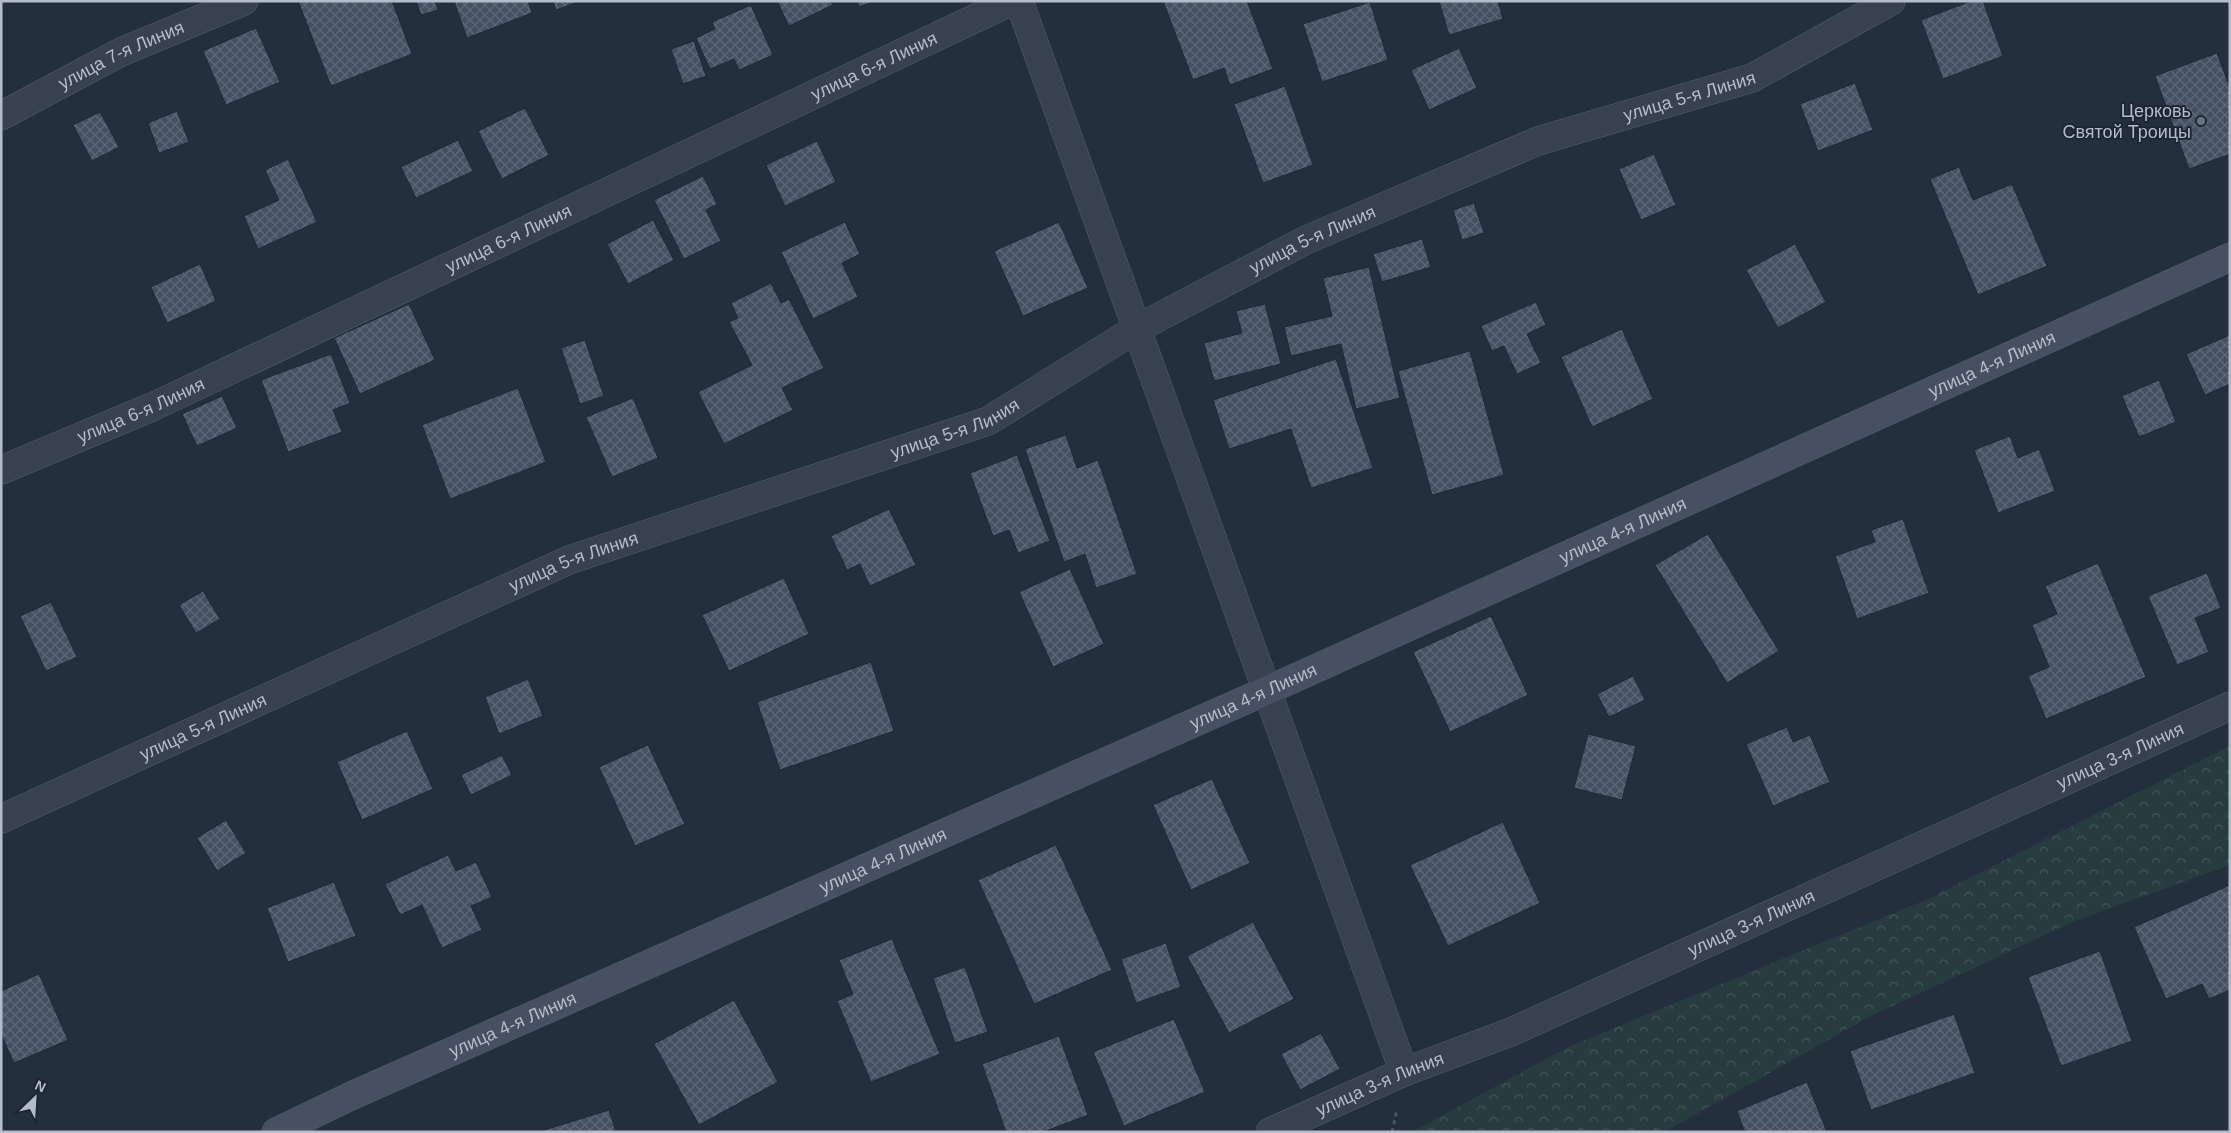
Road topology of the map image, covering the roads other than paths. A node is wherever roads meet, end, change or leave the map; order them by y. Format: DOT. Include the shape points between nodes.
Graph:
graph roads {
  1 [pos="244,1"];
  2 [pos="1012,1"];
  3 [pos="1019,1"];
  4 [pos="1891,1"];
  5 [pos="1,116"];
  6 [pos="2230,258"];
  7 [pos="1136,329"];
  8 [pos="1,470"];
  9 [pos="1268,690"];
  10 [pos="2230,706"];
  11 [pos="1,819"];
  12 [pos="1404,1072"];
  13 [pos="276,1132"];
  14 [pos="1270,1132"];
  1 -- 5 [label="street, улица 7-я Линия" via="121,52"];
  2 -- 8 [label="street, улица 6-я Линия" via="152,407"];
  3 -- 7 [label="street"];
  4 -- 7 [label="street, улица 5-я Линия" via="1752,78 1538,141 1306,240"];
  6 -- 9 [label="street, улица 4-я Линия"];
  7 -- 9 [label="street"];
  7 -- 11 [label="street, улица 5-я Линия" via="988,422 569,560"];
  9 -- 12 [label="street"];
  9 -- 13 [label="street, улица 4-я Линия"];
  10 -- 12 [label="street, улица 3-я Линия" via="1511,1032"];
  12 -- 14 [label="street, улица 3-я Линия"];
}
